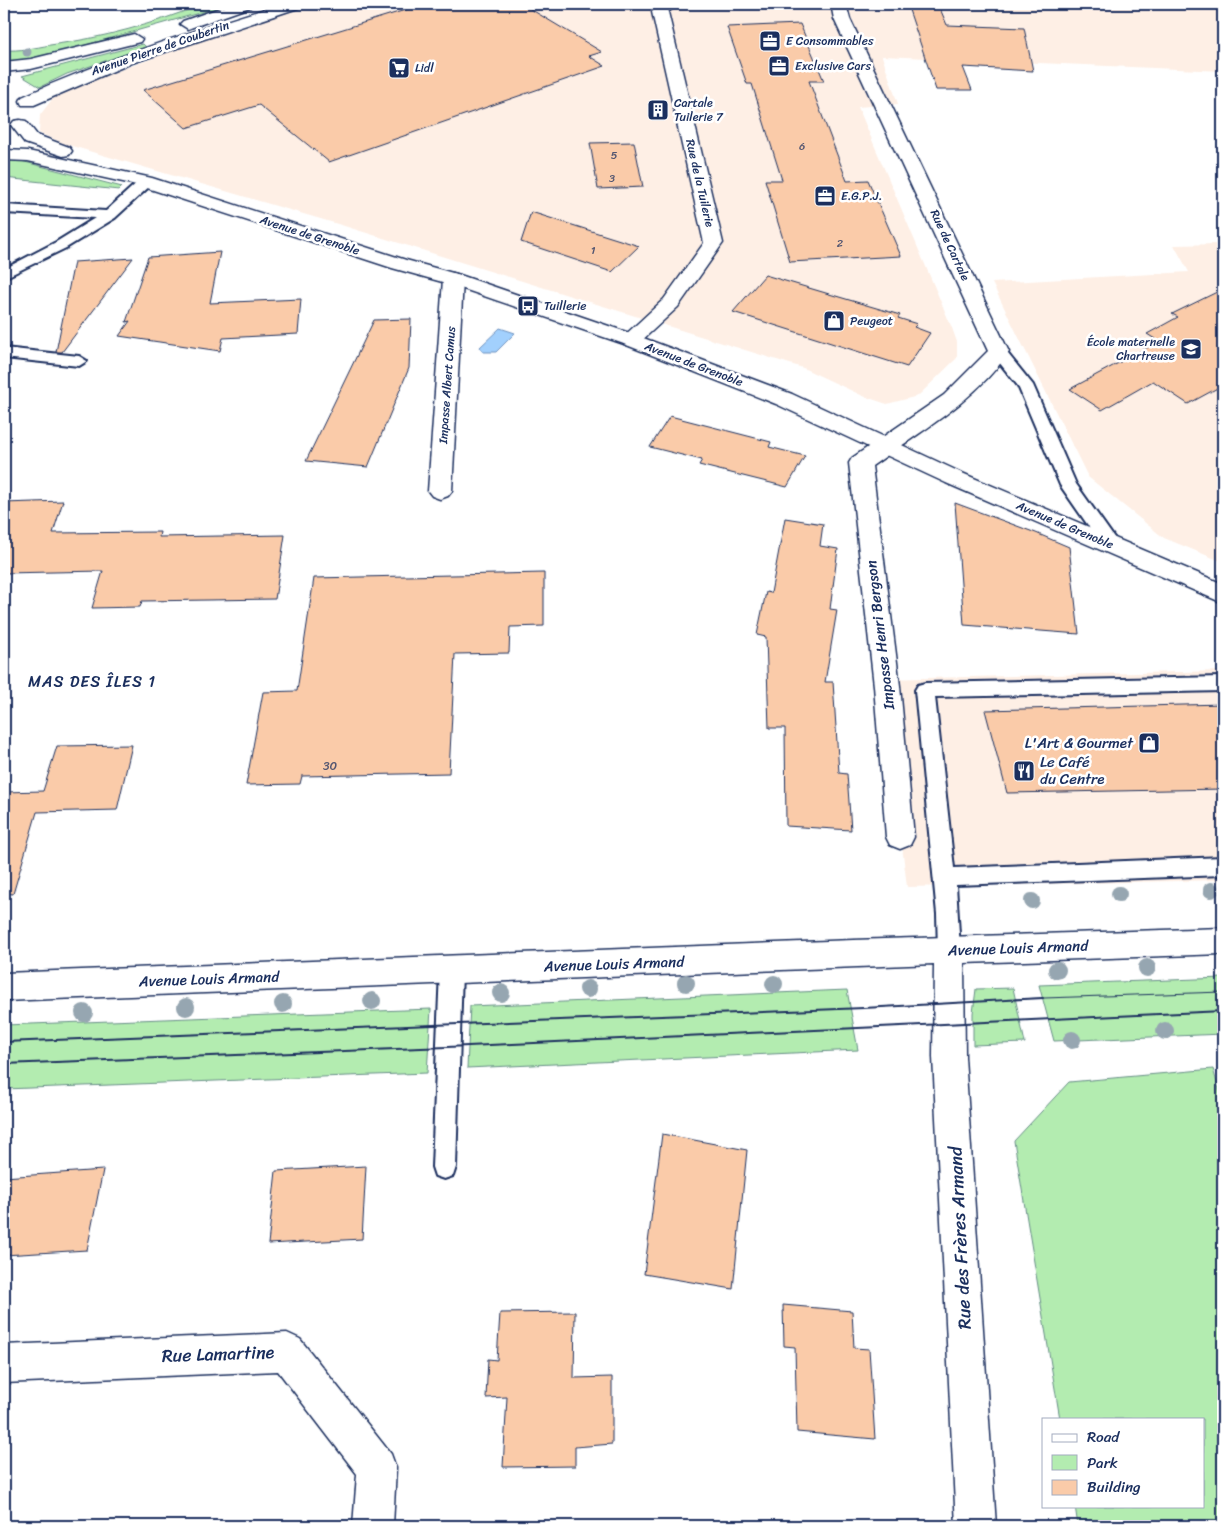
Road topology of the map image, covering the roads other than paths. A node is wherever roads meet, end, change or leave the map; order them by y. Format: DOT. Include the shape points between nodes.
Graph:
graph roads {
  1 [pos="245,4"];
  2 [pos="258,4"];
  3 [pos="296,4"];
  4 [pos="670,4"];
  5 [pos="838,4"];
  6 [pos="188,24"];
  7 [pos="13,83"];
  8 [pos="4,155"];
  9 [pos="146,182"];
  10 [pos="4,209"];
  11 [pos="110,214"];
  12 [pos="4,262"];
  13 [pos="4,274"];
  14 [pos="453,279"];
  15 [pos="631,340"];
  16 [pos="999,352"];
  17 [pos="4,353"];
  18 [pos="79,361"];
  19 [pos="885,447"];
  20 [pos="440,491"];
  21 [pos="1109,543"];
  22 [pos="1223,594"];
  23 [pos="1223,684"];
  24 [pos="900,837"];
  25 [pos="1223,866"];
  26 [pos="944,878"];
  27 [pos="1223,941"];
  28 [pos="949,950"];
  29 [pos="451,970"];
  30 [pos="4,987"];
  31 [pos="444,1167"];
  32 [pos="4,1364"];
  33 [pos="373,1526"];
  34 [pos="976,1526"];
  1 -- 6 [label="street, Avenue Pierre de Coubertin"];
  2 -- 6 [label="street, Avenue Pierre de Coubertin"];
  3 -- 7 [label="street, Avenue Pierre de Coubertin" via="119,61 74,79"];
  4 -- 15 [label="street, Rue de la Tuilerie" via="660,12 714,243 671,303"];
  5 -- 16 [label="street, Rue de Cartale" via="842,20"];
  6 -- 7 [label="street, Avenue Pierre de Coubertin" via="30,64"];
  7 -- 9 [label="street, Avenue de Grenoble" via="27,112 14,130 48,146 116,166"];
  8 -- 9 [label="street, Avenue de Grenoble" via="28,156"];
  9 -- 11 [label="lane"];
  9 -- 14 [label="street, Avenue de Grenoble"];
  10 -- 11 [label="lane"];
  11 -- 12 [label="lane"];
  11 -- 13 [label="lane" via="94,227"];
  14 -- 15 [label="street, Avenue de Grenoble"];
  14 -- 20 [label="street, Impasse Albert Camus"];
  15 -- 19 [label="street, Avenue de Grenoble" via="784,399"];
  16 -- 19 [label="street" via="981,376"];
  16 -- 21 [label="lane" via="1025,385 1068,484"];
  17 -- 18 [label="lane"];
  19 -- 21 [label="street, Avenue de Grenoble"];
  19 -- 24 [label="street, Impasse Henri Bergson" via="860,463"];
  21 -- 22 [label="street, Avenue de Grenoble"];
  23 -- 26 [label="lane" via="925,690"];
  25 -- 26 [label="lane"];
  26 -- 28 [label="lane"];
  27 -- 28 [label="street, Avenue Louis Armand"];
  28 -- 29 [label="street, Avenue Louis Armand"];
  28 -- 34 [label="street, Rue des Frères Armand" via="949,1057"];
  29 -- 30 [label="street, Avenue Louis Armand"];
  29 -- 31 [label="lane"];
  32 -- 33 [label="street, Rue Lamartine" via="287,1352 377,1468"];
}
